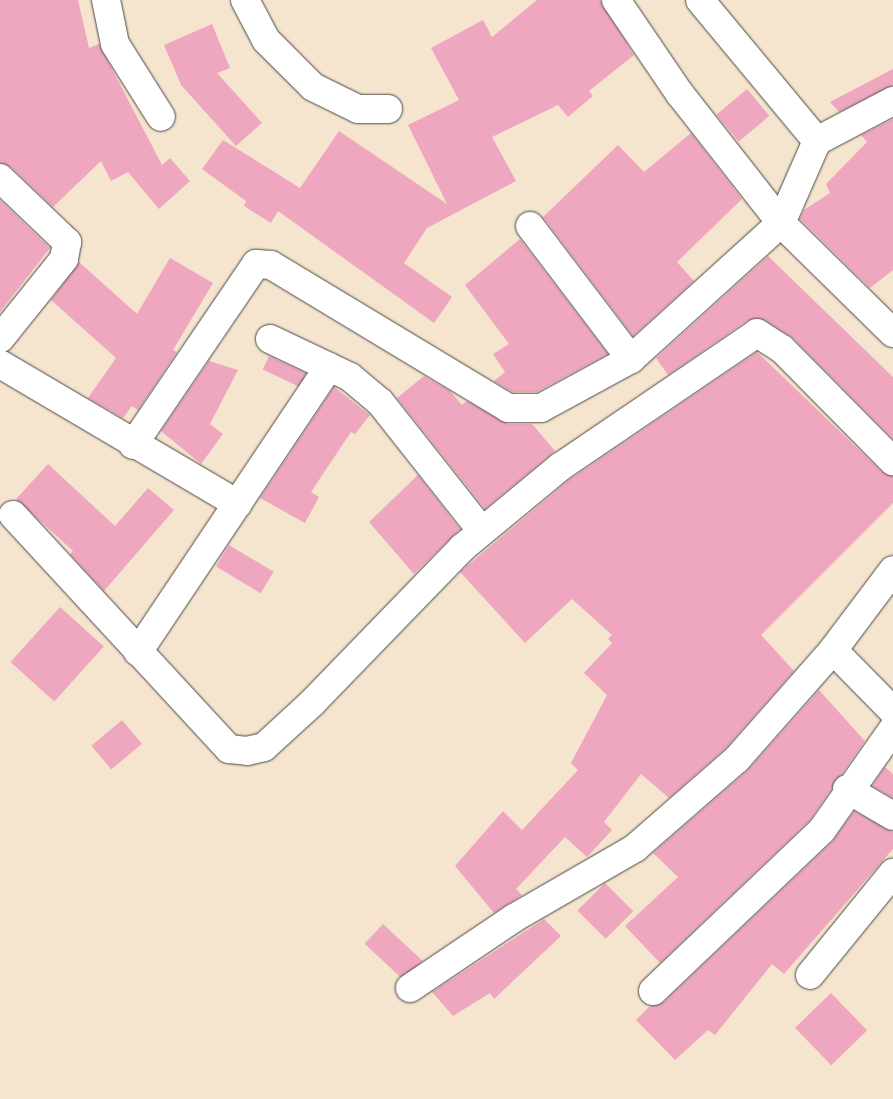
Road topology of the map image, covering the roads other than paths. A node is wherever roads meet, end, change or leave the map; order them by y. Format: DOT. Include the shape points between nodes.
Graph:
graph roads {
  1 [pos="106,0"];
  2 [pos="244,0"];
  3 [pos="616,0"];
  4 [pos="700,0"];
  5 [pos="893,101"];
  6 [pos="388,110"];
  7 [pos="161,117"];
  8 [pos="816,141"];
  9 [pos="0,178"];
  10 [pos="780,223"];
  11 [pos="530,226"];
  12 [pos="893,333"];
  13 [pos="0,339"];
  14 [pos="270,339"];
  15 [pos="631,359"];
  16 [pos="0,364"];
  17 [pos="328,367"];
  18 [pos="133,444"];
  19 [pos="893,461"];
  20 [pos="238,504"];
  21 [pos="13,515"];
  22 [pos="482,531"];
  23 [pos="893,570"];
  24 [pos="833,650"];
  25 [pos="138,652"];
  26 [pos="893,711"];
  27 [pos="893,729"];
  28 [pos="847,789"];
  29 [pos="893,816"];
  30 [pos="890,883"];
  31 [pos="810,975"];
  32 [pos="410,988"];
  33 [pos="653,991"];
  1 -- 7 [label="street" via="115,44"];
  2 -- 6 [label="street" via="266,40 313,87 358,109"];
  3 -- 10 [label="street" via="680,94"];
  4 -- 8 [label="street"];
  5 -- 8 [label="street"];
  8 -- 10 [label="street"];
  9 -- 13 [label="street" via="67,242 64,259"];
  10 -- 12 [label="street"];
  10 -- 15 [label="street"];
  11 -- 15 [label="street"];
  14 -- 17 [label="street"];
  15 -- 18 [label="street" via="541,408 508,408 264,262 250,269"];
  16 -- 18 [label="street"];
  17 -- 20 [label="street"];
  17 -- 22 [label="street" via="350,378 380,402"];
  18 -- 20 [label="street"];
  19 -- 22 [label="street" via="782,349 758,333 560,468"];
  20 -- 25 [label="street"];
  21 -- 25 [label="street"];
  22 -- 25 [label="street" via="264,746 247,752 229,749"];
  23 -- 24 [label="street"];
  24 -- 26 [label="street"];
  24 -- 32 [label="street" via="737,759 635,848 514,918"];
  27 -- 28 [label="street"];
  28 -- 29 [label="street"];
  28 -- 33 [label="street" via="822,830"];
  30 -- 31 [label="street"];
}
